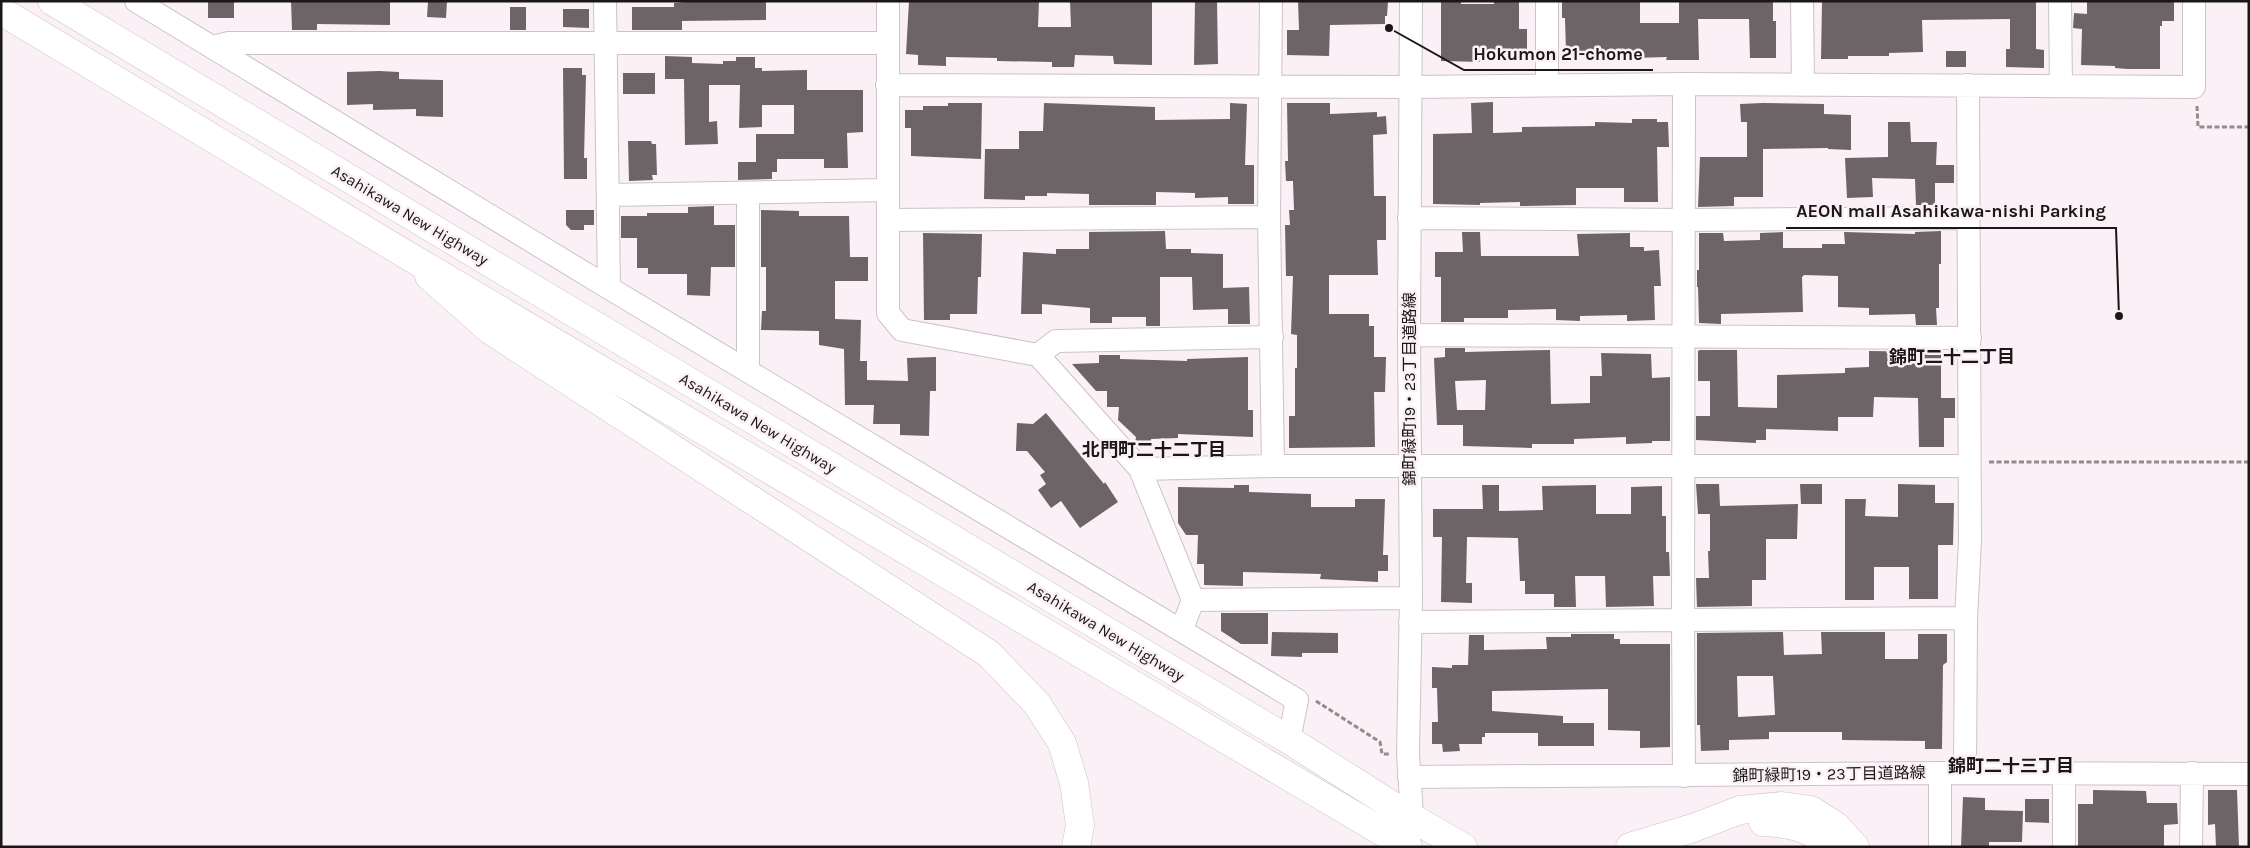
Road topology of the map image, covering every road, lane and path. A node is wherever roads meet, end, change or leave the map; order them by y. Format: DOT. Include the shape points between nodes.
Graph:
graph roads {
  1 [pos="52,1"];
  2 [pos="136,1"];
  3 [pos="605,1"];
  4 [pos="888,1"];
  5 [pos="1270,1"];
  6 [pos="1410,1"];
  7 [pos="1547,1"];
  8 [pos="1802,1"];
  9 [pos="2060,1"];
  10 [pos="2194,1"];
  11 [pos="1,11"];
  12 [pos="606,43"];
  13 [pos="888,43"];
  14 [pos="213,47"];
  15 [pos="1684,84"];
  16 [pos="888,85"];
  17 [pos="1271,85"];
  18 [pos="1547,85"];
  19 [pos="1803,85"];
  20 [pos="1968,85"];
  21 [pos="2061,86"];
  22 [pos="1410,87"];
  23 [pos="2197,105"];
  24 [pos="2249,127"];
  25 [pos="887,190"];
  26 [pos="748,193"];
  27 [pos="609,195"];
  28 [pos="1269,218"];
  29 [pos="1409,218"];
  30 [pos="1968,218"];
  31 [pos="888,220"];
  32 [pos="1684,220"];
  33 [pos="405,254"];
  34 [pos="609,288"];
  35 [pos="1409,335"];
  36 [pos="1684,336"];
  37 [pos="1272,337"];
  38 [pos="1970,338"];
  39 [pos="1038,355"];
  40 [pos="748,371"];
  41 [pos="2249,462"];
  42 [pos="1977,464"];
  43 [pos="1273,466"];
  44 [pos="1683,466"];
  45 [pos="1410,468"];
  46 [pos="1140,469"];
  47 [pos="1411,598"];
  48 [pos="1193,600"];
  49 [pos="1966,618"];
  50 [pos="1682,620"];
  51 [pos="1410,622"];
  52 [pos="1182,629"];
  53 [pos="1289,740"];
  54 [pos="1940,773"];
  55 [pos="1965,773"];
  56 [pos="2192,773"];
  57 [pos="2064,774"];
  58 [pos="2249,774"];
  59 [pos="1684,776"];
  60 [pos="1408,777"];
  61 [pos="1412,818"];
  62 [pos="1693,828"];
  63 [pos="1076,847"];
  64 [pos="1408,847"];
  65 [pos="1415,847"];
  66 [pos="1464,847"];
  67 [pos="1630,847"];
  68 [pos="1829,847"];
  69 [pos="1855,847"];
  70 [pos="1940,847"];
  71 [pos="2064,847"];
  72 [pos="2191,847"];
  1 -- 53 [label="main road, Asahikawa New Highway"];
  2 -- 14 [label="street"];
  3 -- 12 [label="street"];
  4 -- 13 [label="street"];
  5 -- 17 [label="street"];
  6 -- 22 [label="street, 錦町緑町19・23丁目道路線"];
  7 -- 18 [label="street"];
  8 -- 19 [label="street"];
  9 -- 21 [label="street"];
  10 -- 21 [label="street" via="2194,87"];
  11 -- 33 [label="main road, Asahikawa New Highway"];
  12 -- 13 [label="street"];
  12 -- 14 [label="street" via="229,43"];
  12 -- 27 [label="street"];
  13 -- 16 [label="street"];
  14 -- 34 [label="street"];
  15 -- 18 [label="street"];
  15 -- 19 [label="street"];
  15 -- 32 [label="street"];
  16 -- 17 [label="street"];
  16 -- 25 [label="street"];
  17 -- 22 [label="street"];
  17 -- 28 [label="street"];
  18 -- 22 [label="street"];
  19 -- 20 [label="street"];
  20 -- 21 [label="street"];
  20 -- 30 [label="street"];
  22 -- 29 [label="street, 錦町緑町19・23丁目道路線"];
  23 -- 24 [label="path" via="2198,127"];
  25 -- 26 [label="street"];
  25 -- 31 [label="street"];
  26 -- 27 [label="street"];
  26 -- 40 [label="street"];
  27 -- 34 [label="street"];
  28 -- 31 [label="street"];
  28 -- 37 [label="street"];
  29 -- 32 [label="street"];
  29 -- 35 [label="street, 錦町緑町19・23丁目道路線"];
  30 -- 32 [label="street"];
  30 -- 38 [label="street"];
  31 -- 39 [label="street" via="888,313 902,330"];
  32 -- 36 [label="street"];
  33 -- 63 [label="main road" via="490,330 989,654 1037,704 1062,743 1074,783 1080,825"];
  33 -- 64 [label="main road, Asahikawa New Highway"];
  34 -- 40 [label="street"];
  35 -- 36 [label="street"];
  35 -- 45 [label="street, 錦町緑町19・23丁目道路線"];
  36 -- 38 [label="street"];
  36 -- 44 [label="street"];
  37 -- 39 [label="street" via="1056,341"];
  37 -- 43 [label="street"];
  38 -- 42 [label="street"];
  39 -- 46 [label="street"];
  40 -- 52 [label="street"];
  41 -- 42 [label="path"];
  42 -- 44 [label="street"];
  42 -- 49 [label="street"];
  43 -- 45 [label="street"];
  43 -- 46 [label="street"];
  44 -- 45 [label="street"];
  44 -- 50 [label="street"];
  45 -- 47 [label="street, 錦町緑町19・23丁目道路線"];
  46 -- 48 [label="street"];
  47 -- 48 [label="street"];
  47 -- 51 [label="street, 錦町緑町19・23丁目道路線"];
  48 -- 52 [label="street"];
  49 -- 50 [label="street"];
  49 -- 55 [label="street"];
  50 -- 51 [label="street"];
  50 -- 59 [label="street"];
  51 -- 60 [label="street, 錦町緑町19・23丁目道路線"];
  52 -- 53 [label="street" via="1298,700"];
  53 -- 61 [label="main road, Asahikawa New Highway"];
  54 -- 55 [label="street, 錦町緑町19・23丁目道路線"];
  54 -- 59 [label="street, 錦町緑町19・23丁目道路線"];
  54 -- 70 [label="street"];
  55 -- 57 [label="street, 錦町緑町19・23丁目道路線"];
  56 -- 57 [label="street, 錦町緑町19・23丁目道路線"];
  56 -- 58 [label="street, 錦町緑町19・23丁目道路線"];
  56 -- 72 [label="street"];
  57 -- 71 [label="street"];
  59 -- 60 [label="street, 錦町緑町19・23丁目道路線"];
  60 -- 61 [label="street, 錦町緑町19・23丁目道路線"];
  61 -- 65 [label="street, 錦町緑町19・23丁目道路線"];
  61 -- 66 [label="main road, Asahikawa New Highway"];
  62 -- 67 [label="main road"];
  62 -- 68 [label="main road" via="1749,821 1790,823 1822,838"];
  62 -- 69 [label="main road" via="1740,810 1782,806 1811,810 1836,826"];
}
